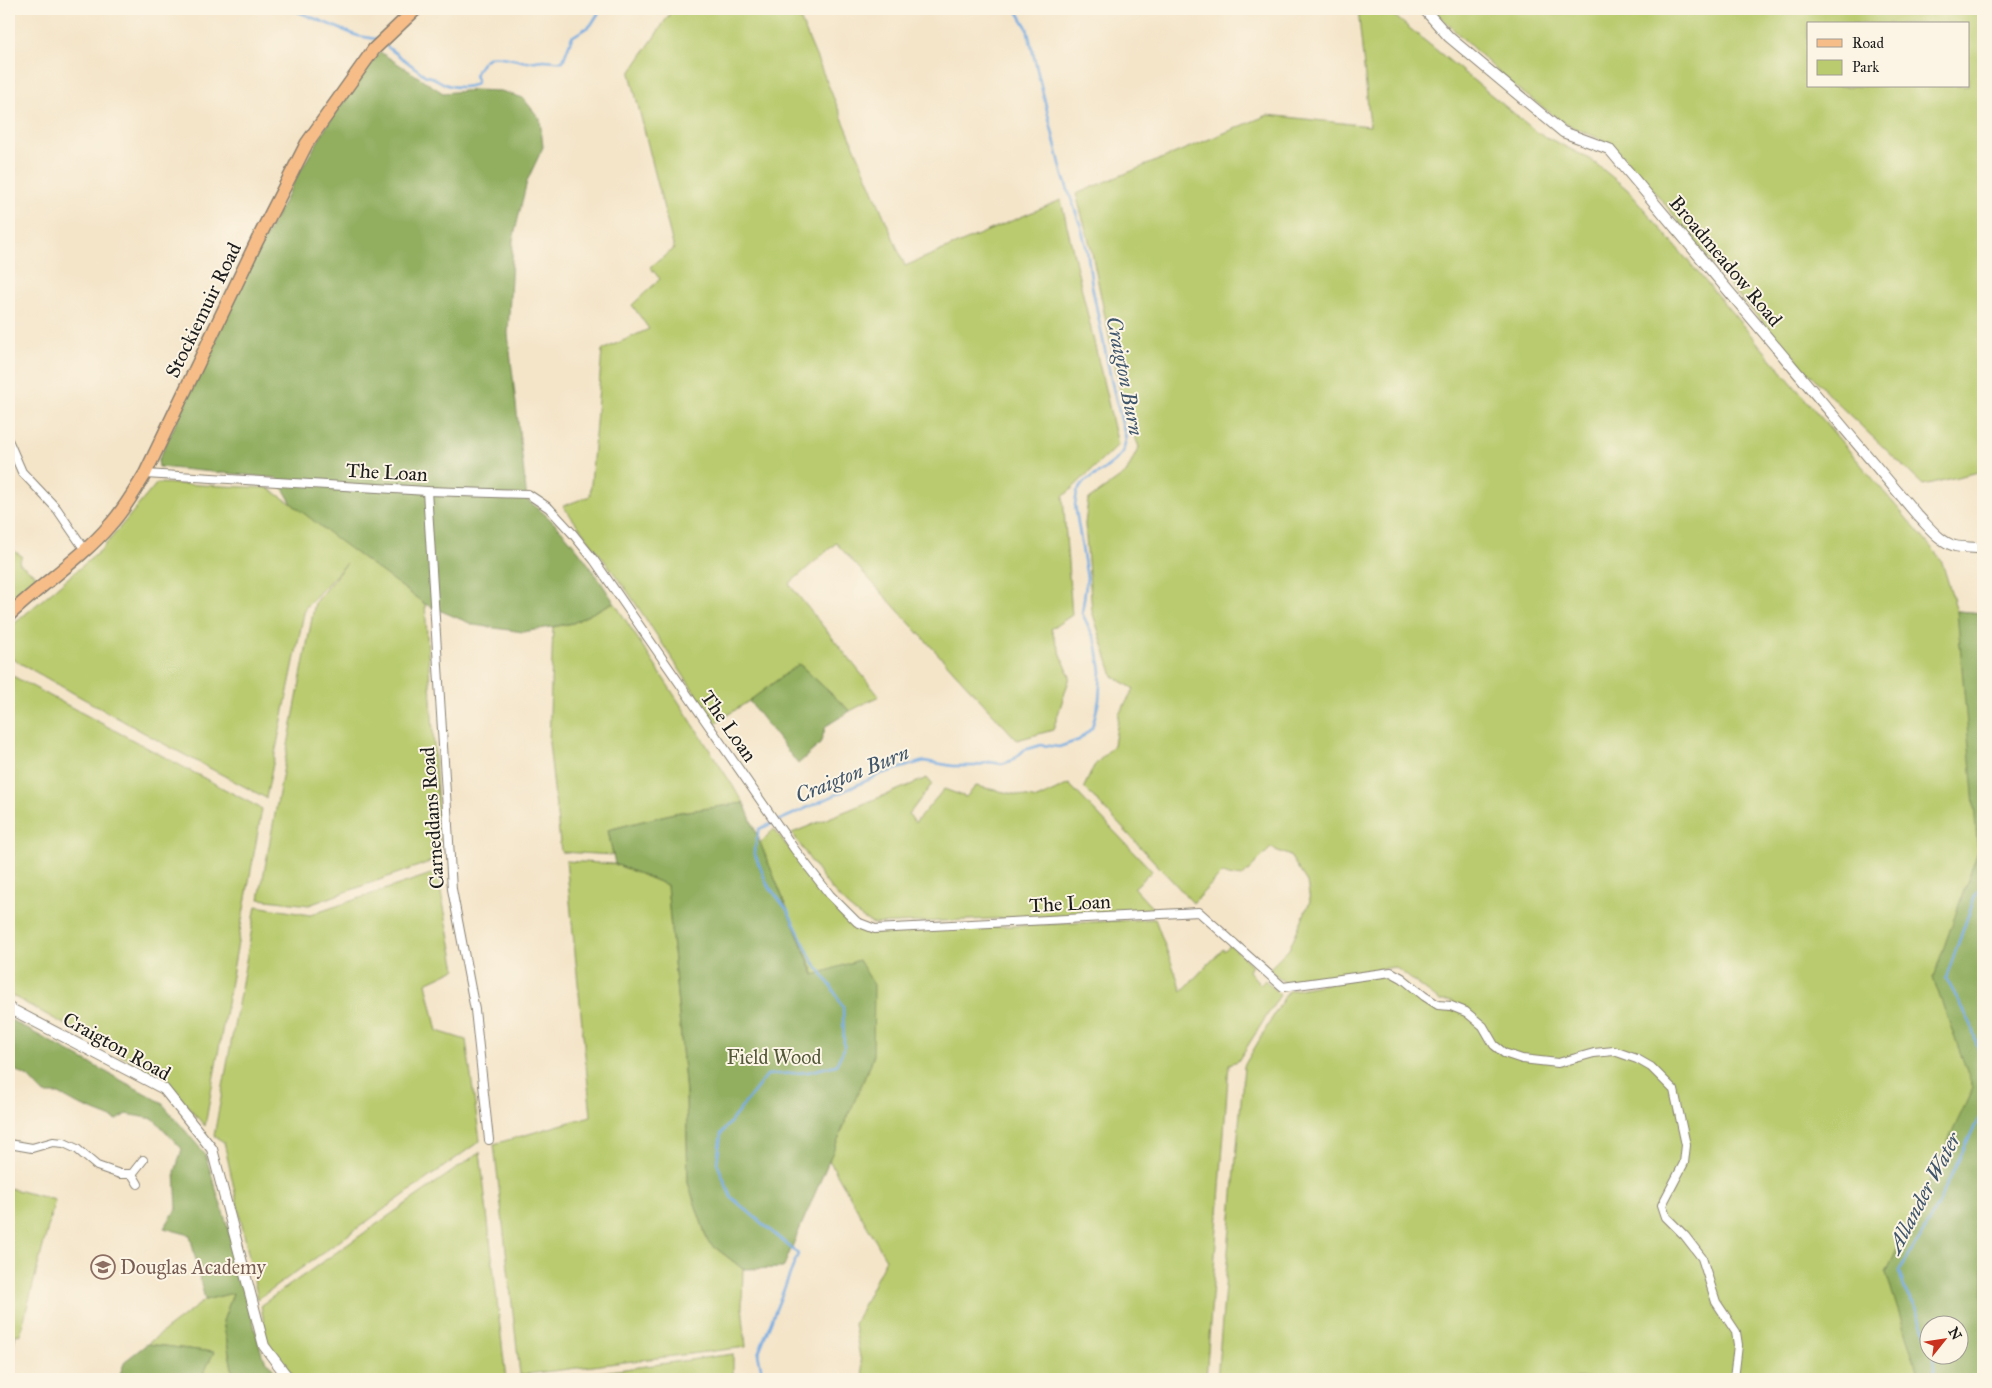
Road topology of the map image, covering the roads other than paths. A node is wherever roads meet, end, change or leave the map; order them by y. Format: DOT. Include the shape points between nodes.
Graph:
graph roads {
  1 [pos="416,9"];
  2 [pos="1424,9"];
  3 [pos="9,442"];
  4 [pos="145,474"];
  5 [pos="427,491"];
  6 [pos="1983,549"];
  7 [pos="85,550"];
  8 [pos="9,615"];
  9 [pos="9,1008"];
  10 [pos="489,1140"];
  11 [pos="9,1144"];
  12 [pos="144,1160"];
  13 [pos="132,1174"];
  14 [pos="138,1184"];
  15 [pos="289,1379"];
  16 [pos="1734,1379"];
  1 -- 4 [label="main road, Stockiemuir Road" via="374,49 307,143"];
  2 -- 6 [label="street, Broadmeadow Road" via="1449,37 1563,132 1609,149 1923,521 1948,543"];
  3 -- 7 [label="street" via="22,472 57,509"];
  4 -- 5 [label="street, The Loan"];
  4 -- 7 [label="main road, Stockiemuir Road" via="110,526"];
  5 -- 10 [label="street, Carneddans Road" via="452,889 475,1010"];
  5 -- 16 [label="street, The Loan" via="528,494 549,508 594,560 830,895 857,922 875,929 1199,912 1283,987 1391,972 1438,1005 1466,1012 1483,1026 1494,1045 1504,1053 1522,1059 1558,1063 1614,1051 1651,1067 1674,1090 1686,1146 1684,1163 1662,1204 1666,1217 1702,1258 1716,1302 1736,1332 1738,1345"];
  7 -- 8 [label="main road, Stockiemuir Road"];
  9 -- 15 [label="street, Craigton Road" via="164,1089 212,1149 264,1346"];
  11 -- 13 [label="street" via="32,1148 64,1142 97,1166 120,1174"];
  12 -- 13 [label="street"];
  13 -- 14 [label="street"];
}
